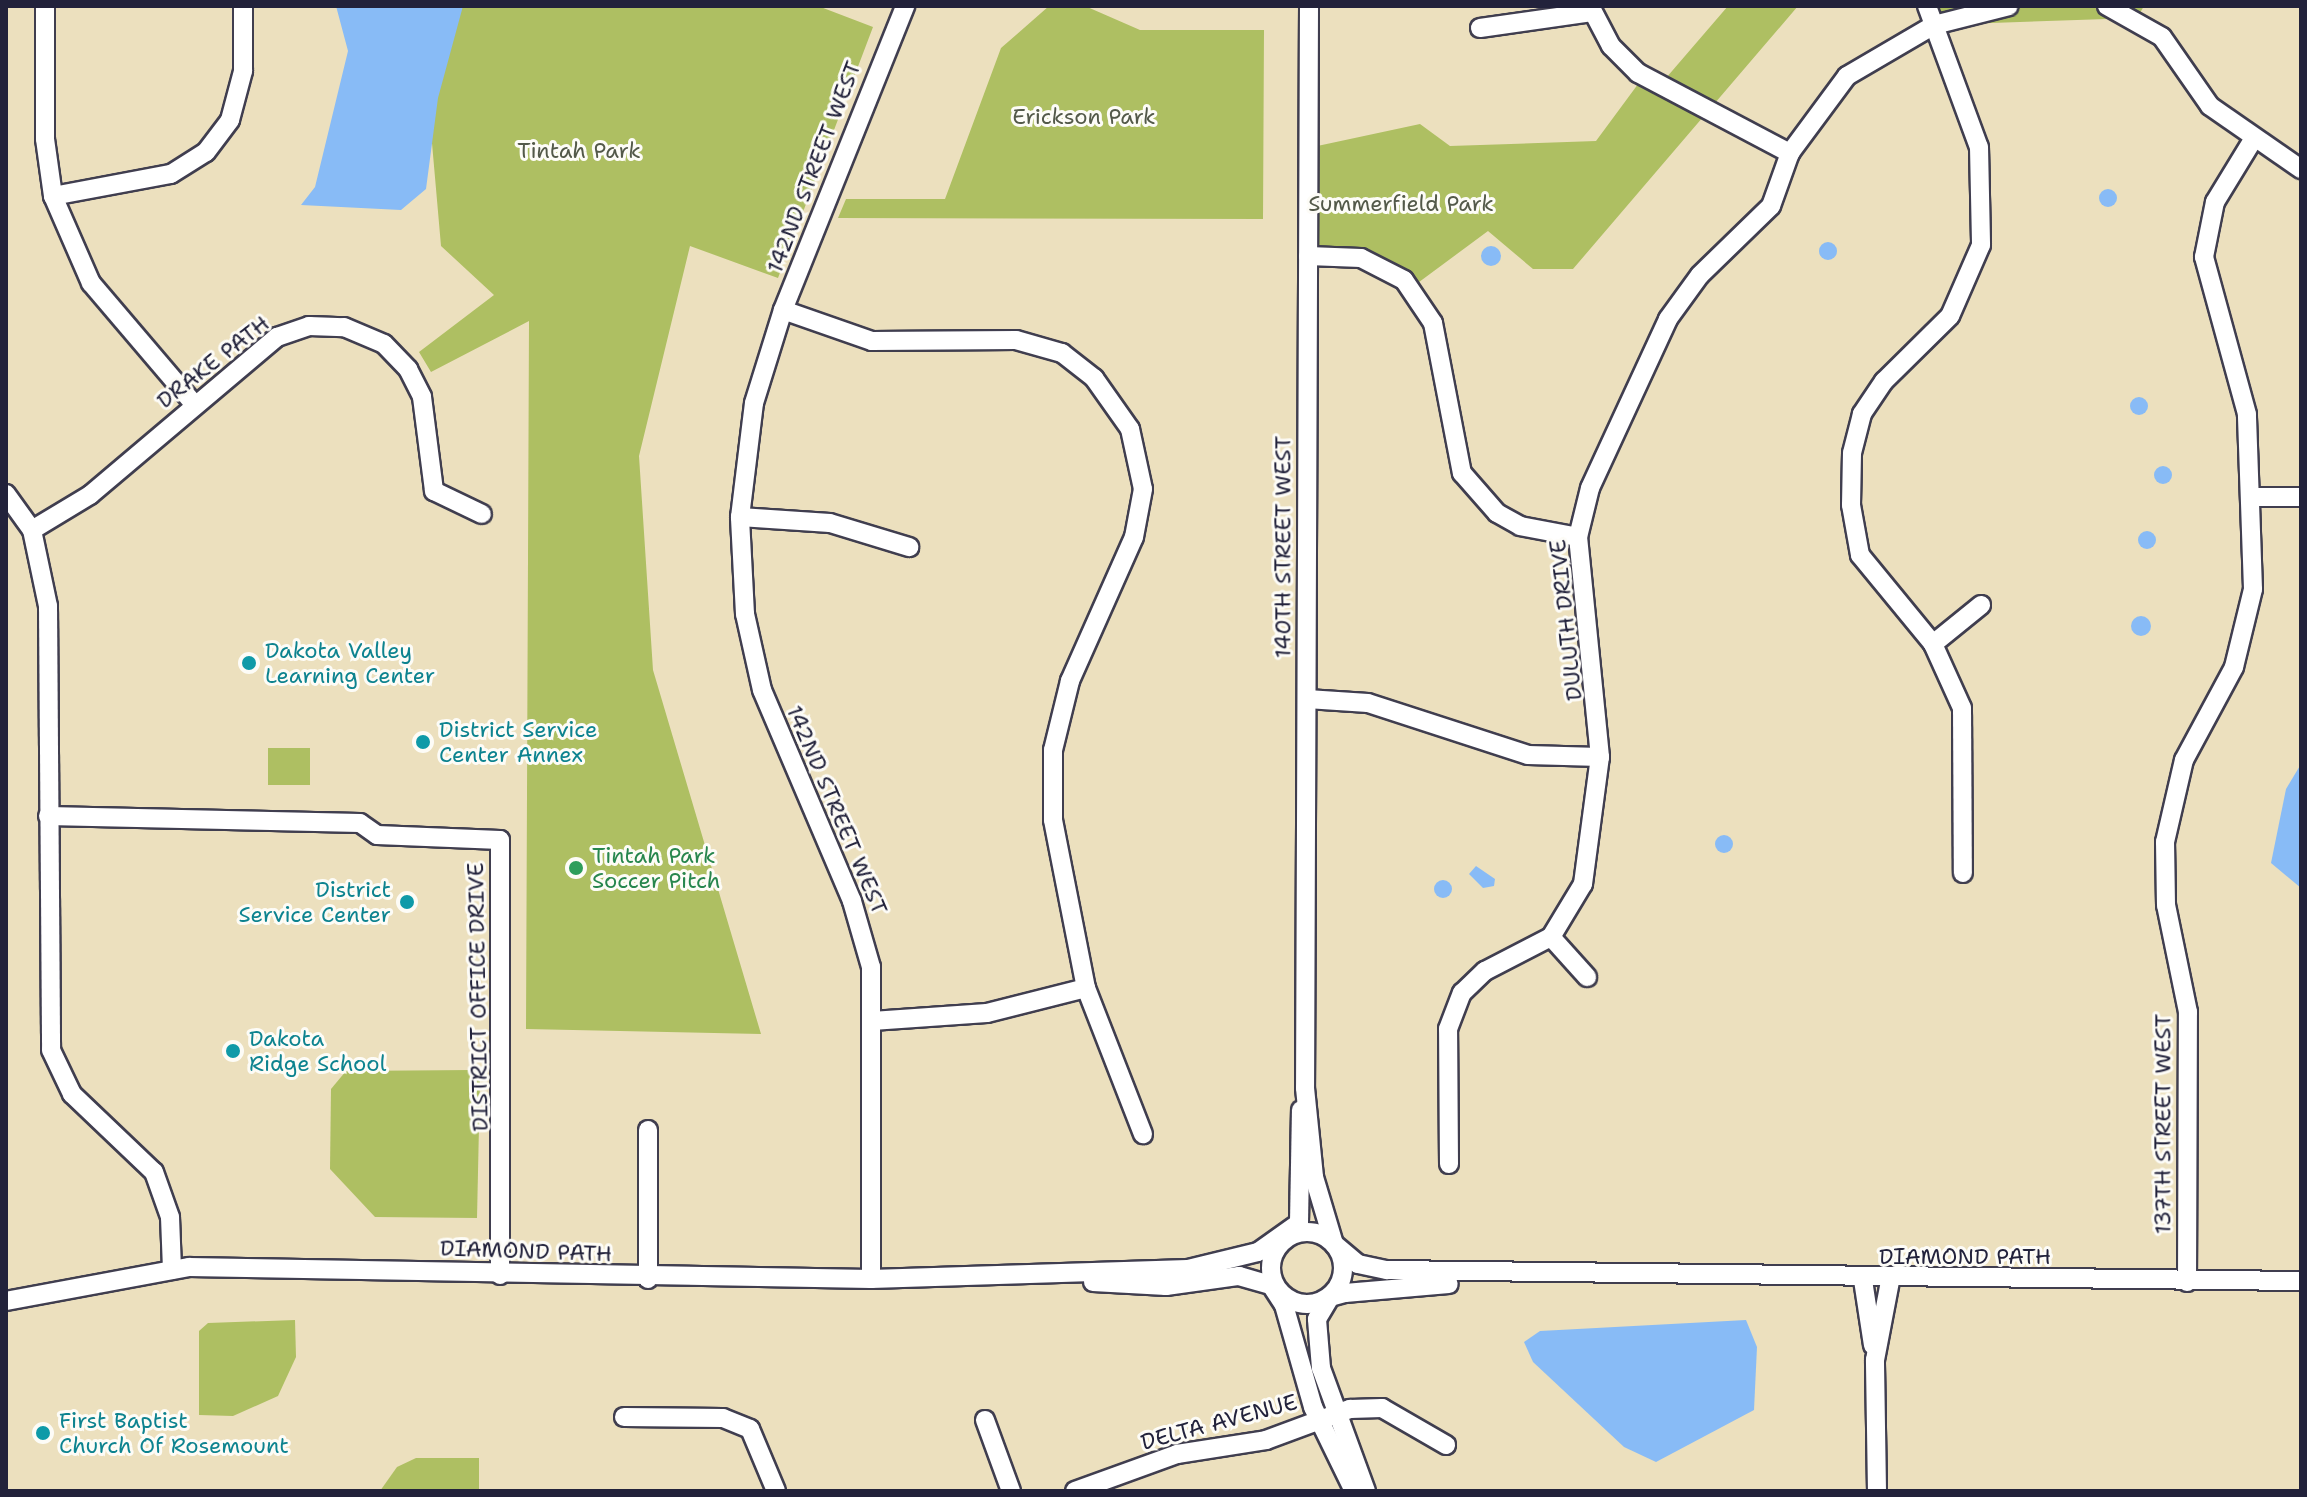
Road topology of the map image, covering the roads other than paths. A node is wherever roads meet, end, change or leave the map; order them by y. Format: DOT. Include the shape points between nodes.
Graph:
graph roads {
  1 [pos="45,6"];
  2 [pos="243,6"];
  3 [pos="905,6"];
  4 [pos="1309,6"];
  5 [pos="1927,6"];
  6 [pos="2009,6"];
  7 [pos="2107,6"];
  8 [pos="1591,9"];
  9 [pos="2140,12"];
  10 [pos="1934,25"];
  11 [pos="1480,28"];
  12 [pos="2254,138"];
  13 [pos="1790,153"];
  14 [pos="2301,169"];
  15 [pos="53,196"];
  16 [pos="1308,256"];
  17 [pos="783,310"];
  18 [pos="195,405"];
  19 [pos="6,494"];
  20 [pos="2253,497"];
  21 [pos="2301,497"];
  22 [pos="482,514"];
  23 [pos="740,517"];
  24 [pos="32,530"];
  25 [pos="1578,537"];
  26 [pos="909,547"];
  27 [pos="1981,605"];
  28 [pos="1933,644"];
  29 [pos="1307,699"];
  30 [pos="1600,757"];
  31 [pos="48,816"];
  32 [pos="1963,873"];
  33 [pos="1551,937"];
  34 [pos="1587,977"];
  35 [pos="1086,988"];
  36 [pos="872,1021"];
  37 [pos="1305,1088"];
  38 [pos="648,1130"];
  39 [pos="1143,1134"];
  40 [pos="1449,1164"];
  41 [pos="1283,1240"];
  42 [pos="1334,1244"];
  43 [pos="172,1270"];
  44 [pos="500,1275"];
  45 [pos="1047,1277"];
  46 [pos="648,1279"];
  47 [pos="871,1279"];
  48 [pos="1628,1279"];
  49 [pos="1863,1280"];
  50 [pos="1890,1281"];
  51 [pos="2301,1281"];
  52 [pos="2187,1282"];
  53 [pos="1279,1292"];
  54 [pos="1330,1297"];
  55 [pos="6,1301"];
  56 [pos="1875,1360"];
  57 [pos="1329,1415"];
  58 [pos="624,1417"];
  59 [pos="985,1420"];
  60 [pos="1446,1445"];
  61 [pos="776,1491"];
  62 [pos="1011,1491"];
  63 [pos="1075,1491"];
  64 [pos="1354,1491"];
  65 [pos="1366,1491"];
  66 [pos="1877,1491"];
  1 -- 15 [label="street" via="45,139"];
  2 -- 15 [label="street" via="243,71 230,120 206,152 171,174"];
  3 -- 17 [label="street, 142ND STREET WEST"];
  4 -- 16 [label="street, 140TH STREET WEST"];
  5 -- 10 [label="street"];
  6 -- 10 [label="street, DULUTH DRIVE"];
  7 -- 9 [label="street"];
  8 -- 11 [label="street"];
  8 -- 13 [label="street" via="1638,73"];
  9 -- 12 [label="street" via="2210,106"];
  10 -- 13 [label="street, DULUTH DRIVE" via="1847,76"];
  10 -- 28 [label="street" via="1979,147 1981,245 1950,316 1884,381 1862,414 1852,453 1851,505 1860,555"];
  12 -- 14 [label="street"];
  12 -- 20 [label="street, 137TH STREET WEST" via="2215,202 2204,257 2247,414"];
  13 -- 25 [label="street, DULUTH DRIVE" via="1771,206 1700,275 1668,319 1590,488"];
  15 -- 18 [label="street" via="91,283"];
  16 -- 25 [label="street" via="1361,258 1404,280 1433,323 1462,473 1497,513 1520,526"];
  16 -- 29 [label="street, 140TH STREET WEST"];
  17 -- 23 [label="street, 142ND STREET WEST" via="754,403"];
  17 -- 35 [label="street" via="872,341 1016,340 1062,353 1094,378 1130,429 1143,489 1134,537 1070,681 1053,750 1053,820"];
  18 -- 22 [label="street, DRAKE PATH" via="277,337 309,326 344,327 384,344 408,369 422,397 434,491"];
  18 -- 24 [label="street, DRAKE PATH" via="90,495"];
  19 -- 24 [label="street"];
  20 -- 21 [label="street"];
  20 -- 52 [label="street, 137TH STREET WEST" via="2248,629 2184,760 2165,842 2166,905 2188,1012"];
  23 -- 26 [label="street" via="830,523"];
  23 -- 36 [label="street, 142ND STREET WEST" via="752,652 783,751 862,930"];
  24 -- 31 [label="street" via="48,606"];
  25 -- 30 [label="street, DULUTH DRIVE"];
  27 -- 28 [label="street"];
  28 -- 32 [label="street" via="1962,708"];
  29 -- 30 [label="street" via="1368,703 1528,755"];
  29 -- 37 [label="street, 140TH STREET WEST"];
  30 -- 33 [label="street, DULUTH DRIVE" via="1583,884"];
  31 -- 43 [label="street" via="51,1050 72,1094 154,1172 170,1217"];
  31 -- 44 [label="street, DISTRICT OFFICE DRIVE" via="360,823 377,835 500,840"];
  33 -- 34 [label="street"];
  33 -- 40 [label="street" via="1485,971 1462,993 1448,1029"];
  35 -- 36 [label="street" via="987,1013"];
  35 -- 39 [label="street"];
  36 -- 47 [label="street, 142ND STREET WEST"];
  37 -- 41 [label="street, 140TH STREET WEST" via="1296,1156 1302,1209"];
  37 -- 42 [label="street, 140TH STREET WEST" via="1314,1177"];
  38 -- 46 [label="street"];
  41 -- 42 [label="street, DIAMOND PATH" via="1311,1232"];
  41 -- 45 [label="street, DIAMOND PATH" via="1188,1269"];
  41 -- 53 [label="street" via="1271,1265"];
  42 -- 48 [label="street, DIAMOND PATH" via="1358,1264 1387,1270"];
  42 -- 54 [label="street" via="1342,1270"];
  43 -- 44 [label="street, DIAMOND PATH"];
  43 -- 55 [label="street, DIAMOND PATH"];
  44 -- 46 [label="street, DIAMOND PATH"];
  45 -- 47 [label="street, DIAMOND PATH"];
  45 -- 53 [label="street, DIAMOND PATH" via="1166,1286 1239,1276"];
  46 -- 47 [label="street, DIAMOND PATH"];
  48 -- 49 [label="street, DIAMOND PATH"];
  48 -- 54 [label="street, DIAMOND PATH" via="1395,1285"];
  49 -- 50 [label="street, DIAMOND PATH"];
  49 -- 56 [label="street"];
  50 -- 52 [label="street, DIAMOND PATH"];
  50 -- 56 [label="street"];
  51 -- 52 [label="street, DIAMOND PATH"];
  53 -- 54 [label="street, DIAMOND PATH" via="1305,1302"];
  53 -- 57 [label="street"];
  54 -- 57 [label="street" via="1314,1333"];
  56 -- 66 [label="street"];
  57 -- 60 [label="street, DELTA AVENUE" via="1382,1408 1424,1426"];
  57 -- 63 [label="street, DELTA AVENUE" via="1266,1440 1177,1454"];
  57 -- 64 [label="street"];
  57 -- 65 [label="street"];
  58 -- 61 [label="street" via="723,1418 750,1429"];
  59 -- 62 [label="street"];
}
